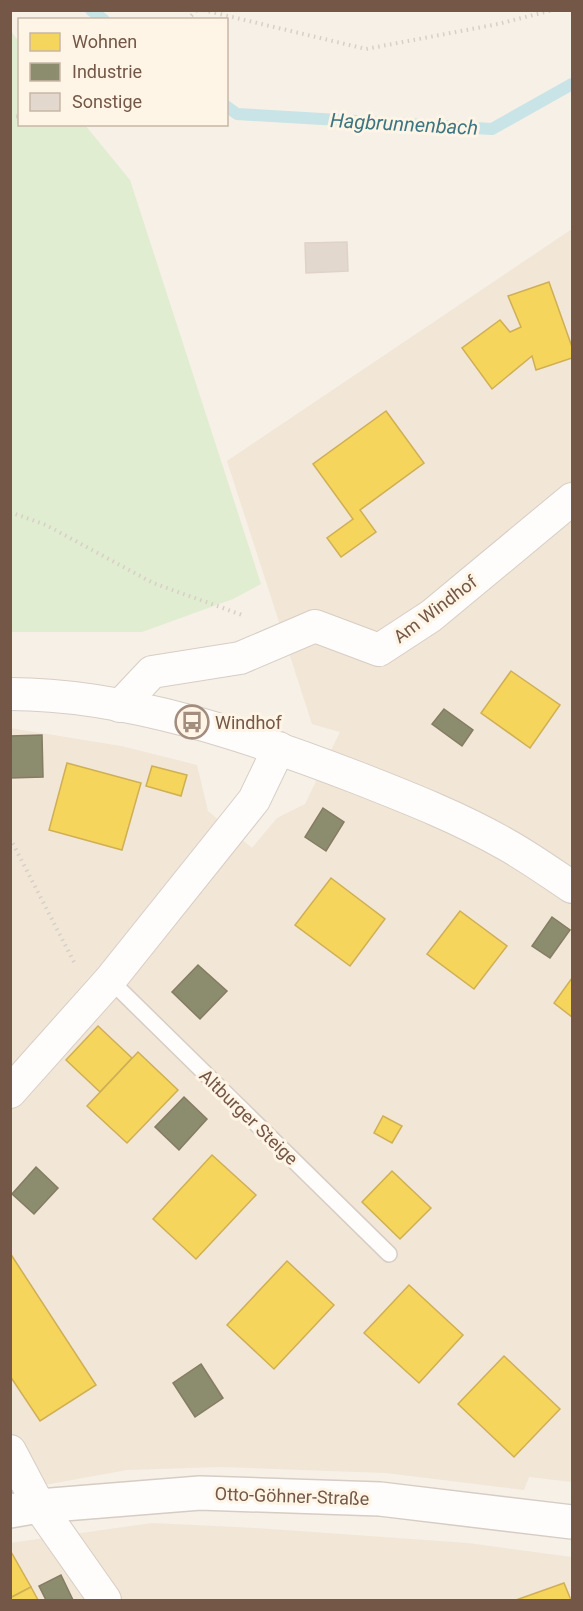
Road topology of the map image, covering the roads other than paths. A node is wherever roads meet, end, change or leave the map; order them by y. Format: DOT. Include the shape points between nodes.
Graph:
graph roads {
  1 [pos="573,500"];
  2 [pos="10,694"];
  3 [pos="120,706"];
  4 [pos="279,748"];
  5 [pos="573,887"];
  6 [pos="104,986"];
  7 [pos="10,1092"];
  8 [pos="389,1254"];
  9 [pos="10,1451"];
  10 [pos="25,1509"];
  11 [pos="573,1522"];
  12 [pos="105,1600"];
  1 -- 3 [label="street, Am Windhof" via="431,616 379,650 315,626 240,658 152,672"];
  2 -- 3 [label="street" via="39,694"];
  3 -- 4 [label="street"];
  4 -- 5 [label="street" via="436,809 507,845"];
  4 -- 6 [label="street" via="254,800"];
  6 -- 7 [label="street"];
  6 -- 8 [label="lane, Altburger Steige"];
  9 -- 10 [label="street"];
  10 -- 11 [label="street, Otto-Göhner-Straße" via="200,1493 368,1498"];
  10 -- 12 [label="street"];
}
